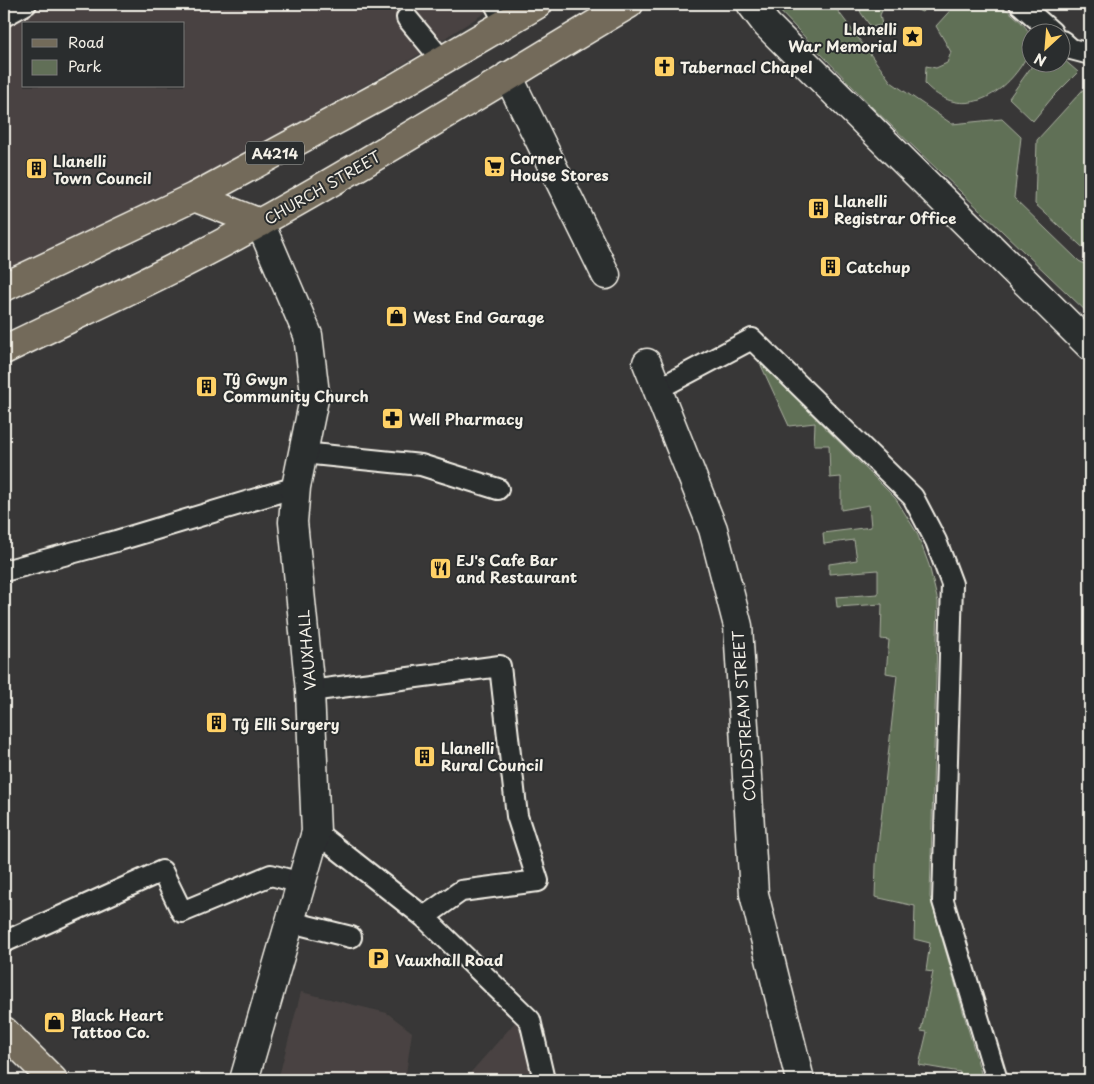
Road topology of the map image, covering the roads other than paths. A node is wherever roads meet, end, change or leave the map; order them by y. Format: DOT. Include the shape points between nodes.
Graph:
graph roads {
  1 [pos="26,4"];
  2 [pos="538,4"];
  3 [pos="628,4"];
  4 [pos="751,4"];
  5 [pos="1020,4"];
  6 [pos="500,13"];
  7 [pos="4,16"];
  8 [pos="407,18"];
  9 [pos="1041,22"];
  10 [pos="1072,49"];
  11 [pos="1090,54"];
  12 [pos="442,60"];
  13 [pos="508,76"];
  14 [pos="194,197"];
  15 [pos="260,223"];
  16 [pos="606,275"];
  17 [pos="4,287"];
  18 [pos="1090,346"];
  19 [pos="4,350"];
  20 [pos="646,363"];
  21 [pos="656,390"];
  22 [pos="303,453"];
  23 [pos="296,487"];
  24 [pos="498,489"];
  25 [pos="4,571"];
  26 [pos="310,691"];
  27 [pos="316,832"];
  28 [pos="301,883"];
  29 [pos="424,917"];
  30 [pos="291,922"];
  31 [pos="351,937"];
  32 [pos="4,942"];
  33 [pos="4,1031"];
  34 [pos="15,1049"];
  35 [pos="53,1080"];
  36 [pos="244,1080"];
  37 [pos="544,1080"];
  38 [pos="800,1080"];
  39 [pos="997,1080"];
  1 -- 7 [label="lane"];
  2 -- 6 [label="main road, A4214"];
  3 -- 13 [label="main road, CHURCH STREET"];
  4 -- 18 [label="street" via="767,25"];
  5 -- 9 [label="lane"];
  6 -- 12 [label="main road, A4214"];
  8 -- 12 [label="lane"];
  10 -- 11 [label="lane"];
  12 -- 14 [label="main road, A4214"];
  13 -- 15 [label="main road, CHURCH STREET"];
  13 -- 16 [label="street"];
  14 -- 15 [label="main road"];
  14 -- 17 [label="main road, A4214"];
  15 -- 19 [label="main road, CHURCH STREET"];
  15 -- 22 [label="street, VAUXHALL" via="308,335 315,394"];
  20 -- 21 [label="street, COLDSTREAM STREET"];
  21 -- 38 [label="street, COLDSTREAM STREET" via="713,529 738,626 754,894"];
  21 -- 39 [label="lane" via="752,339 912,497 936,541 952,584 943,901"];
  22 -- 23 [label="street, VAUXHALL"];
  22 -- 24 [label="lane" via="421,465"];
  23 -- 25 [label="lane"];
  23 -- 26 [label="street, VAUXHALL" via="293,522"];
  26 -- 27 [label="street, VAUXHALL"];
  26 -- 29 [label="lane" via="500,666 517,816 538,881 461,891"];
  27 -- 28 [label="street, VAUXHALL"];
  27 -- 29 [label="lane"];
  28 -- 30 [label="street, VAUXHALL"];
  28 -- 32 [label="lane" via="271,875 182,912 162,871"];
  29 -- 37 [label="lane" via="530,1020"];
  30 -- 31 [label="lane"];
  30 -- 36 [label="street, VAUXHALL"];
  33 -- 34 [label="main road"];
  34 -- 35 [label="main road"];
}
